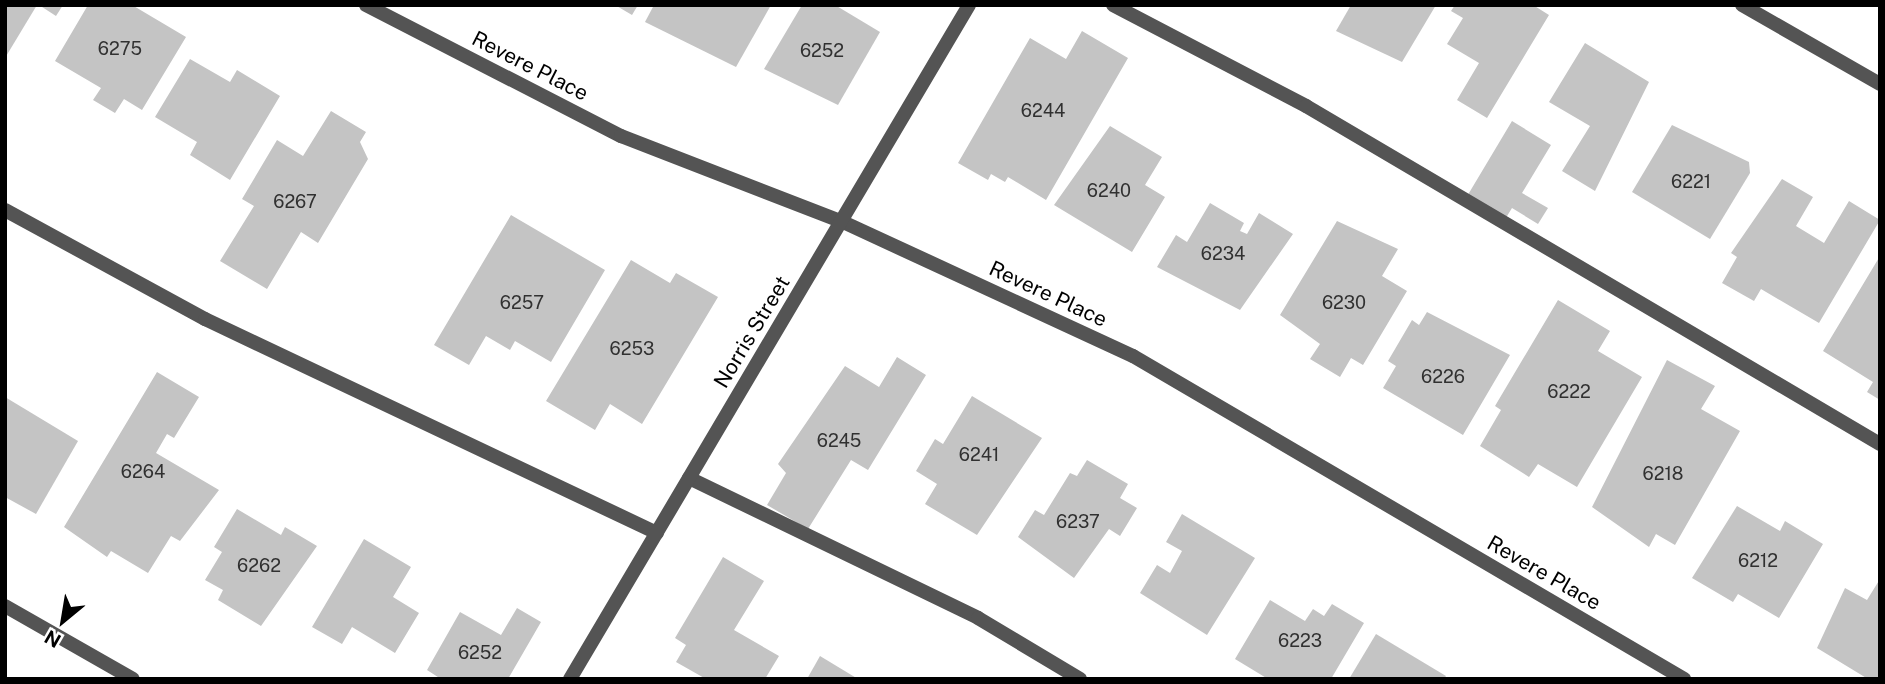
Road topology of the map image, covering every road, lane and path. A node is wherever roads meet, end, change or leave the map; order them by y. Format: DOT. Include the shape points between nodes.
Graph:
graph roads {
  1 [pos="366,5"];
  2 [pos="969,5"];
  3 [pos="1113,5"];
  4 [pos="1742,5"];
  5 [pos="1880,84"];
  6 [pos="5,210"];
  7 [pos="843,222"];
  8 [pos="1880,443"];
  9 [pos="690,478"];
  10 [pos="657,534"];
  11 [pos="5,606"];
  12 [pos="133,679"];
  13 [pos="570,679"];
  14 [pos="1080,679"];
  15 [pos="1684,679"];
  1 -- 7 [label="street, Revere Place" via="621,136"];
  2 -- 7 [label="street, Norris Street"];
  3 -- 8 [label="street" via="1306,106"];
  4 -- 5 [label="street"];
  6 -- 10 [label="street" via="205,319"];
  7 -- 9 [label="street, Norris Street"];
  7 -- 15 [label="street, Revere Place" via="1133,356"];
  9 -- 10 [label="street, Norris Street"];
  9 -- 14 [label="street" via="978,618"];
  10 -- 13 [label="street, Norris Street"];
  11 -- 12 [label="street"];
}
